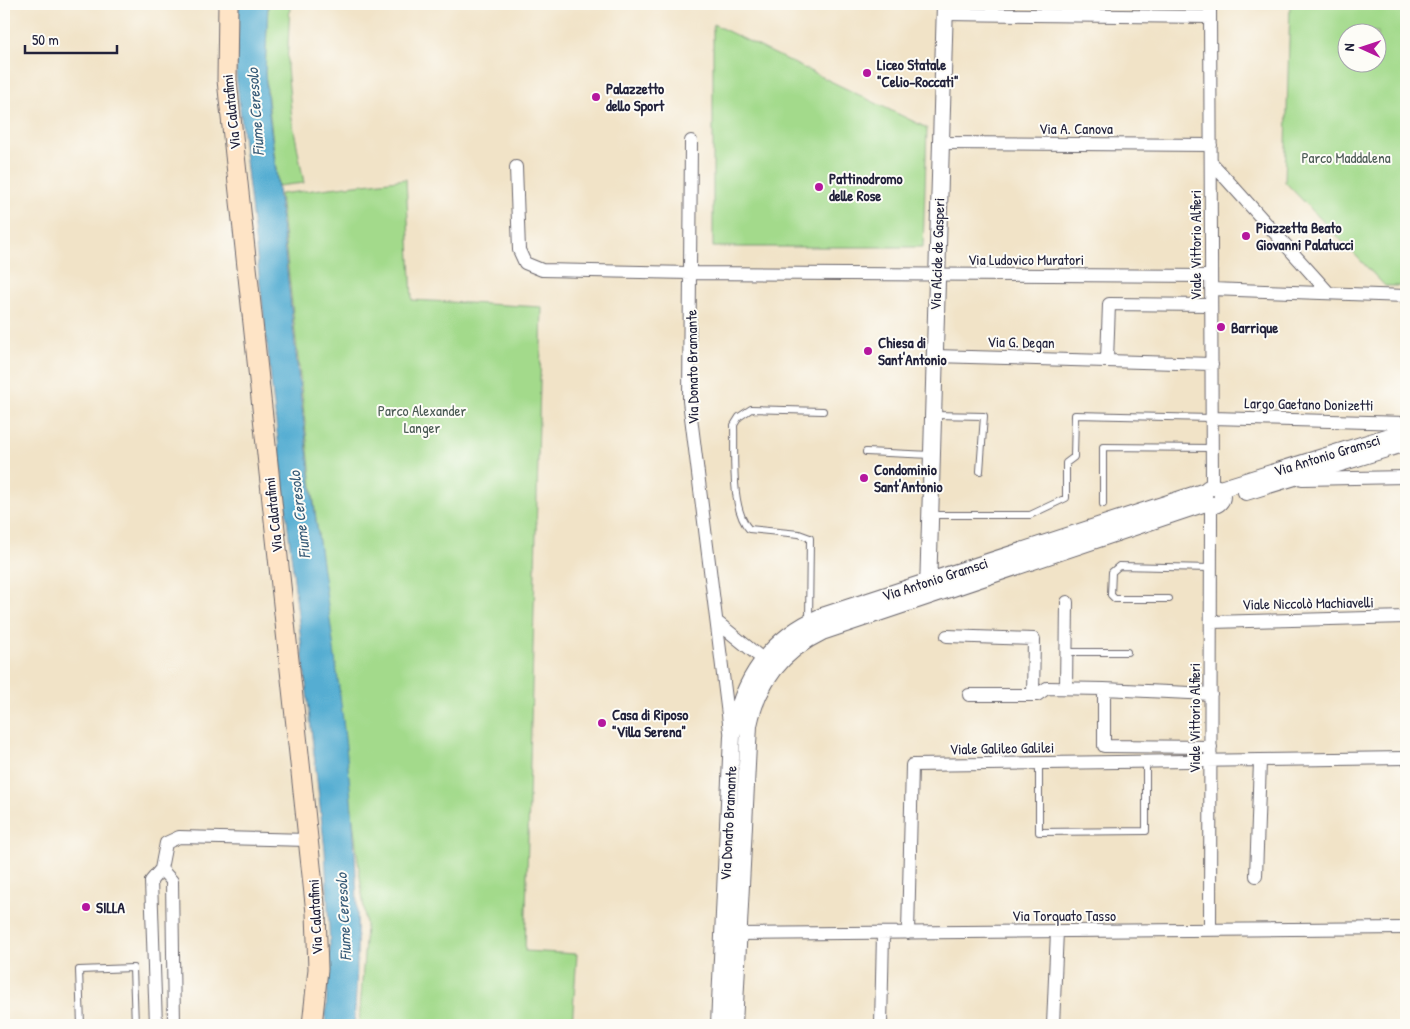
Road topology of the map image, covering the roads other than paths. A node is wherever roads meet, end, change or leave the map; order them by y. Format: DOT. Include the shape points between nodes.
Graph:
graph roads {
  1 [pos="228,4"];
  2 [pos="945,9"];
  3 [pos="1210,10"];
  4 [pos="691,141"];
  5 [pos="941,143"];
  6 [pos="1211,145"];
  7 [pos="1211,162"];
  8 [pos="516,167"];
  9 [pos="690,273"];
  10 [pos="937,274"];
  11 [pos="1211,283"];
  12 [pos="1328,292"];
  13 [pos="1406,296"];
  14 [pos="1211,306"];
  15 [pos="934,356"];
  16 [pos="1107,360"];
  17 [pos="1212,364"];
  18 [pos="823,410"];
  19 [pos="932,415"];
  20 [pos="1212,418"];
  21 [pos="1406,423"];
  22 [pos="1406,431"];
  23 [pos="1406,443"];
  24 [pos="1212,448"];
  25 [pos="866,452"];
  26 [pos="931,455"];
  27 [pos="980,471"];
  28 [pos="1406,478"];
  29 [pos="1295,479"];
  30 [pos="1213,496"];
  31 [pos="1104,504"];
  32 [pos="929,514"];
  33 [pos="1212,568"];
  34 [pos="928,588"];
  35 [pos="1169,599"];
  36 [pos="1067,602"];
  37 [pos="1406,617"];
  38 [pos="717,622"];
  39 [pos="809,622"];
  40 [pos="1211,622"];
  41 [pos="947,636"];
  42 [pos="1066,652"];
  43 [pos="1127,652"];
  44 [pos="768,664"];
  45 [pos="1066,688"];
  46 [pos="1104,689"];
  47 [pos="1211,694"];
  48 [pos="969,695"];
  49 [pos="1033,695"];
  50 [pos="748,737"];
  51 [pos="732,744"];
  52 [pos="1211,747"];
  53 [pos="1406,758"];
  54 [pos="1260,761"];
  55 [pos="1146,762"];
  56 [pos="1211,762"];
  57 [pos="1039,764"];
  58 [pos="308,840"];
  59 [pos="161,868"];
  60 [pos="1256,876"];
  61 [pos="1406,928"];
  62 [pos="1210,930"];
  63 [pos="1057,931"];
  64 [pos="883,933"];
  65 [pos="908,933"];
  66 [pos="730,934"];
  67 [pos="81,1025"];
  68 [pos="135,1025"];
  69 [pos="156,1025"];
  70 [pos="174,1025"];
  71 [pos="312,1025"];
  72 [pos="719,1025"];
  73 [pos="734,1025"];
  74 [pos="881,1025"];
  75 [pos="1053,1025"];
  1 -- 58 [label="main road, Via Calatafimi" via="227,80"];
  2 -- 3 [label="street"];
  2 -- 5 [label="street, Via Alcide de Gasperi"];
  3 -- 6 [label="street, Viale Vittorio Alfieri"];
  4 -- 9 [label="street, Via Donato Bramante"];
  5 -- 6 [label="street, Via A. Canova"];
  5 -- 10 [label="street, Via Alcide de Gasperi"];
  6 -- 7 [label="street, Viale Vittorio Alfieri"];
  7 -- 11 [label="street, Viale Vittorio Alfieri"];
  7 -- 12 [label="street"];
  8 -- 9 [label="street, Via Ludovico Muratori" via="519,250 525,263 542,270"];
  9 -- 10 [label="street, Via Ludovico Muratori"];
  9 -- 38 [label="street, Via Donato Bramante" via="689,401"];
  10 -- 11 [label="street, Via Ludovico Muratori"];
  10 -- 15 [label="street, Via Alcide de Gasperi"];
  11 -- 12 [label="street, Via Ludovico Muratori"];
  11 -- 14 [label="street, Viale Vittorio Alfieri"];
  12 -- 13 [label="street, Via Ludovico Muratori"];
  14 -- 16 [label="street" via="1109,304"];
  14 -- 17 [label="street, Viale Vittorio Alfieri"];
  15 -- 16 [label="street, Via G. Degan"];
  15 -- 19 [label="street, Via Alcide de Gasperi"];
  16 -- 17 [label="street, Via G. Degan"];
  17 -- 20 [label="street, Viale Vittorio Alfieri"];
  18 -- 39 [label="lane" via="751,409 734,425 737,504 744,524 749,528 810,538"];
  19 -- 26 [label="street, Via Alcide de Gasperi"];
  19 -- 27 [label="lane" via="984,416"];
  20 -- 21 [label="street, Largo Gaetano Donizetti"];
  20 -- 24 [label="street, Viale Vittorio Alfieri"];
  20 -- 32 [label="lane" via="1075,415 1074,456 1066,463 1066,498 1030,515"];
  22 -- 30 [label="street, Via Antonio Gramsci"];
  23 -- 29 [label="street, Via Antonio Gramsci"];
  24 -- 30 [label="street, Viale Vittorio Alfieri"];
  24 -- 31 [label="lane" via="1103,447"];
  25 -- 26 [label="lane"];
  26 -- 32 [label="street, Via Alcide de Gasperi"];
  28 -- 29 [label="street"];
  29 -- 30 [label="street, Via Antonio Gramsci"];
  30 -- 33 [label="street, Viale Vittorio Alfieri"];
  30 -- 34 [label="street, Via Antonio Gramsci"];
  32 -- 34 [label="street, Via Alcide de Gasperi"];
  33 -- 35 [label="lane" via="1119,566 1112,572 1111,595 1115,599"];
  33 -- 40 [label="street, Viale Vittorio Alfieri"];
  34 -- 39 [label="street, Via Antonio Gramsci"];
  34 -- 44 [label="street, Via Antonio Gramsci" via="822,632"];
  36 -- 42 [label="street"];
  37 -- 40 [label="street, Viale Niccolò Machiavelli"];
  38 -- 44 [label="street"];
  38 -- 51 [label="street, Via Donato Bramante"];
  39 -- 44 [label="street, Via Antonio Gramsci" via="792,632"];
  40 -- 47 [label="street, Viale Vittorio Alfieri"];
  41 -- 49 [label="street" via="1034,639"];
  42 -- 43 [label="lane"];
  42 -- 45 [label="street"];
  44 -- 50 [label="street, Via Antonio Gramsci"];
  44 -- 51 [label="street, Via Antonio Gramsci" via="742,694"];
  45 -- 46 [label="street"];
  45 -- 49 [label="street" via="1047,688"];
  46 -- 47 [label="street"];
  46 -- 52 [label="street" via="1104,746"];
  47 -- 52 [label="street, Viale Vittorio Alfieri"];
  48 -- 49 [label="street"];
  50 -- 66 [label="street, Via Donato Bramante"];
  51 -- 66 [label="street, Via Donato Bramante"];
  52 -- 56 [label="street, Viale Vittorio Alfieri"];
  53 -- 54 [label="street, Viale Galileo Galilei"];
  54 -- 56 [label="street, Viale Galileo Galilei"];
  54 -- 60 [label="street"];
  55 -- 56 [label="street, Viale Galileo Galilei"];
  55 -- 57 [label="street, Viale Galileo Galilei"];
  55 -- 57 [label="lane" via="1146,831 1039,832"];
  56 -- 62 [label="street, Viale Vittorio Alfieri"];
  57 -- 65 [label="street, Viale Galileo Galilei" via="912,765"];
  58 -- 59 [label="street" via="178,837 166,843"];
  58 -- 71 [label="main road, Via Calatafimi" via="318,944"];
  59 -- 69 [label="street" via="152,881"];
  59 -- 70 [label="street" via="172,881"];
  61 -- 62 [label="street, Via Torquato Tasso"];
  62 -- 63 [label="street, Via Torquato Tasso"];
  63 -- 65 [label="street, Via Torquato Tasso"];
  63 -- 75 [label="street"];
  64 -- 65 [label="street, Via Torquato Tasso"];
  64 -- 66 [label="street, Via Torquato Tasso"];
  64 -- 74 [label="street"];
  66 -- 72 [label="street, Via Donato Bramante"];
  66 -- 73 [label="street, Via Donato Bramante"];
  67 -- 68 [label="lane" via="79,970 133,968"];
}
